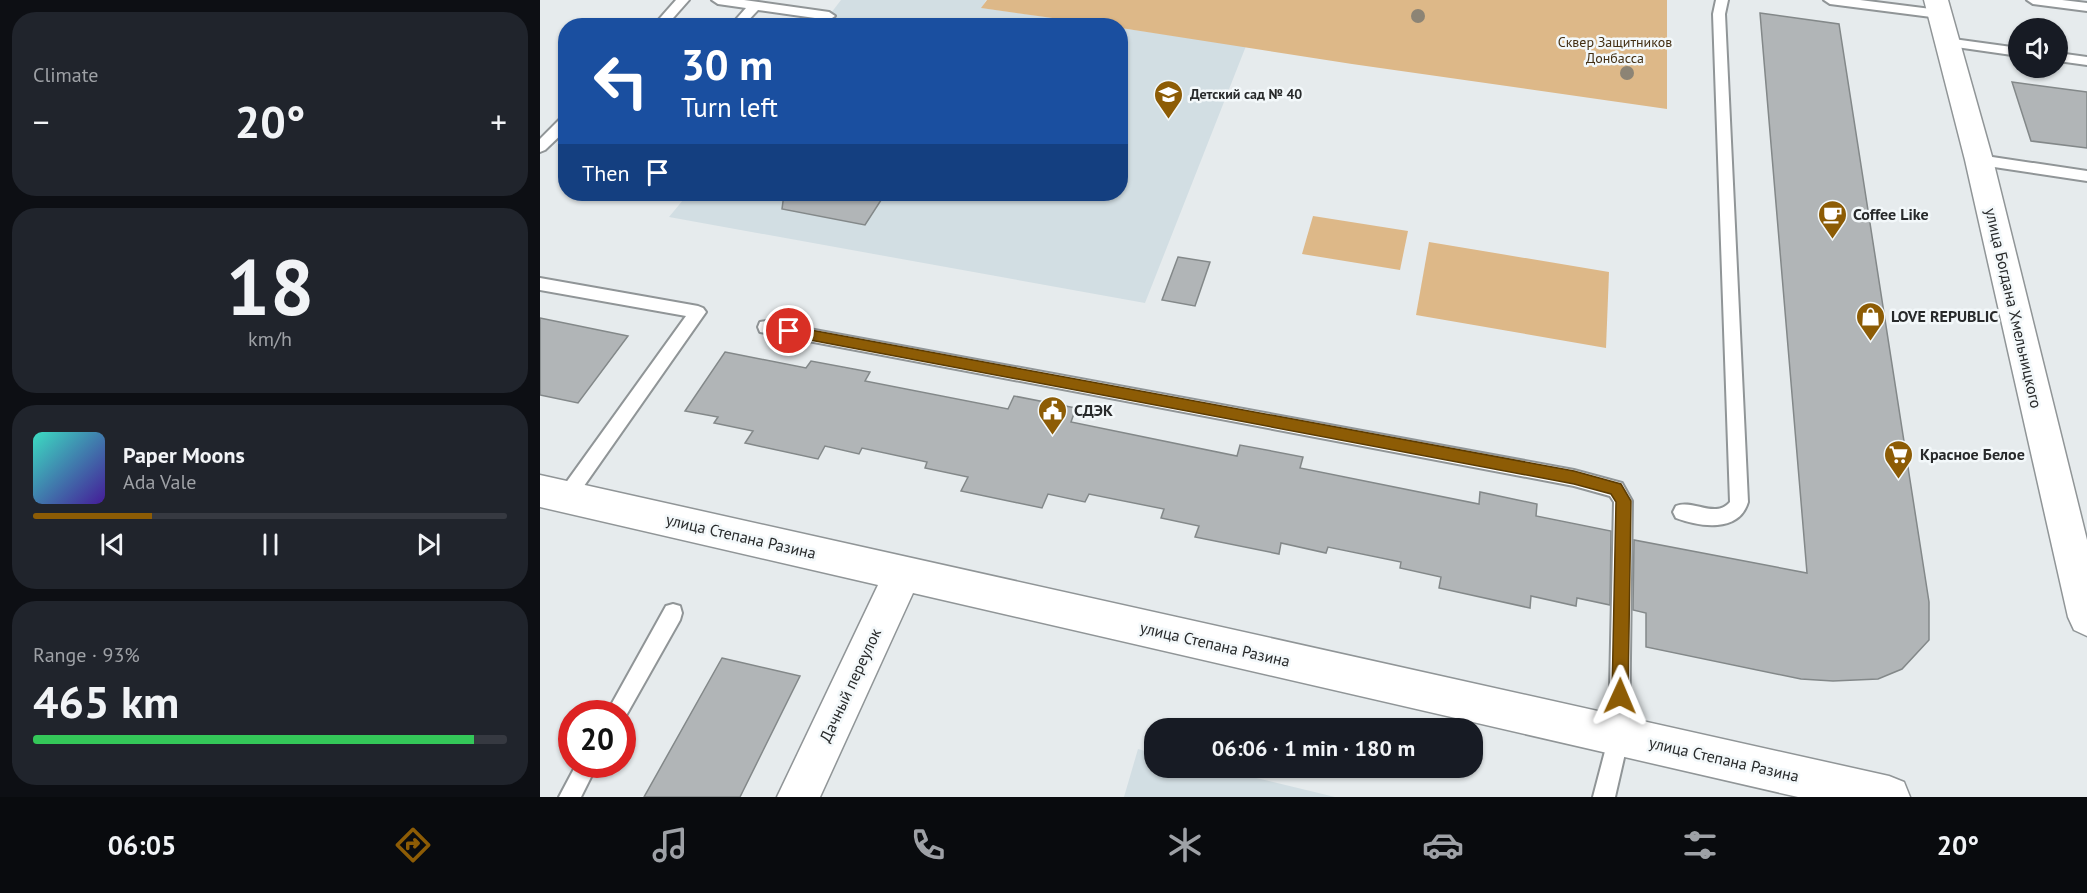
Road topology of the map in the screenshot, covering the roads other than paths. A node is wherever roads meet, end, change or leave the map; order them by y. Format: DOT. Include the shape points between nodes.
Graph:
graph roads {
  1 [pos="683,0"];
  2 [pos="718,0"];
  3 [pos="1722,0"];
  4 [pos="1830,0"];
  5 [pos="2033,0"];
  6 [pos="754,5"];
  7 [pos="2087,7"];
  8 [pos="829,16"];
  9 [pos="666,18"];
  10 [pos="743,18"];
  11 [pos="1940,19"];
  12 [pos="2008,47"];
  13 [pos="2068,58"];
  14 [pos="2087,61"];
  15 [pos="558,129"];
  16 [pos="540,147"];
  17 [pos="1979,160"];
  18 [pos="2087,176"];
  19 [pos="540,284"];
  20 [pos="766,327"];
  21 [pos="553,494"];
  22 [pos="1682,512"];
  23 [pos="903,573"];
  24 [pos="673,613"];
  25 [pos="2087,617"];
  26 [pos="624,700"];
  27 [pos="1619,736"];
  28 [pos="580,778"];
  29 [pos="570,797"];
  30 [pos="798,797"];
  31 [pos="1604,797"];
  32 [pos="1889,797"];
  1 -- 9 [label="lane"];
  2 -- 6 [label="lane"];
  3 -- 22 [label="lane" via="1719,14 1739,502 1737,509 1717,519"];
  4 -- 11 [label="lane"];
  5 -- 7 [label="lane"];
  6 -- 8 [label="lane"];
  6 -- 10 [label="lane"];
  11 -- 12 [label="lane"];
  11 -- 17 [label="street, улица Богдана Хмельницкого"];
  13 -- 14 [label="lane"];
  15 -- 16 [label="lane"];
  17 -- 18 [label="lane"];
  17 -- 25 [label="street, улица Богдана Хмельницкого"];
  19 -- 21 [label="lane" via="698,312"];
  20 -- 27 [label="lane" via="1616,489 1623,501"];
  21 -- 23 [label="street, улица Степана Разина"];
  23 -- 27 [label="street, улица Степана Разина"];
  23 -- 30 [label="street, Дачный переулок"];
  24 -- 26 [label="lane"];
  27 -- 31 [label="lane"];
  27 -- 32 [label="street, улица Степана Разина"];
  28 -- 29 [label="lane"];
}
